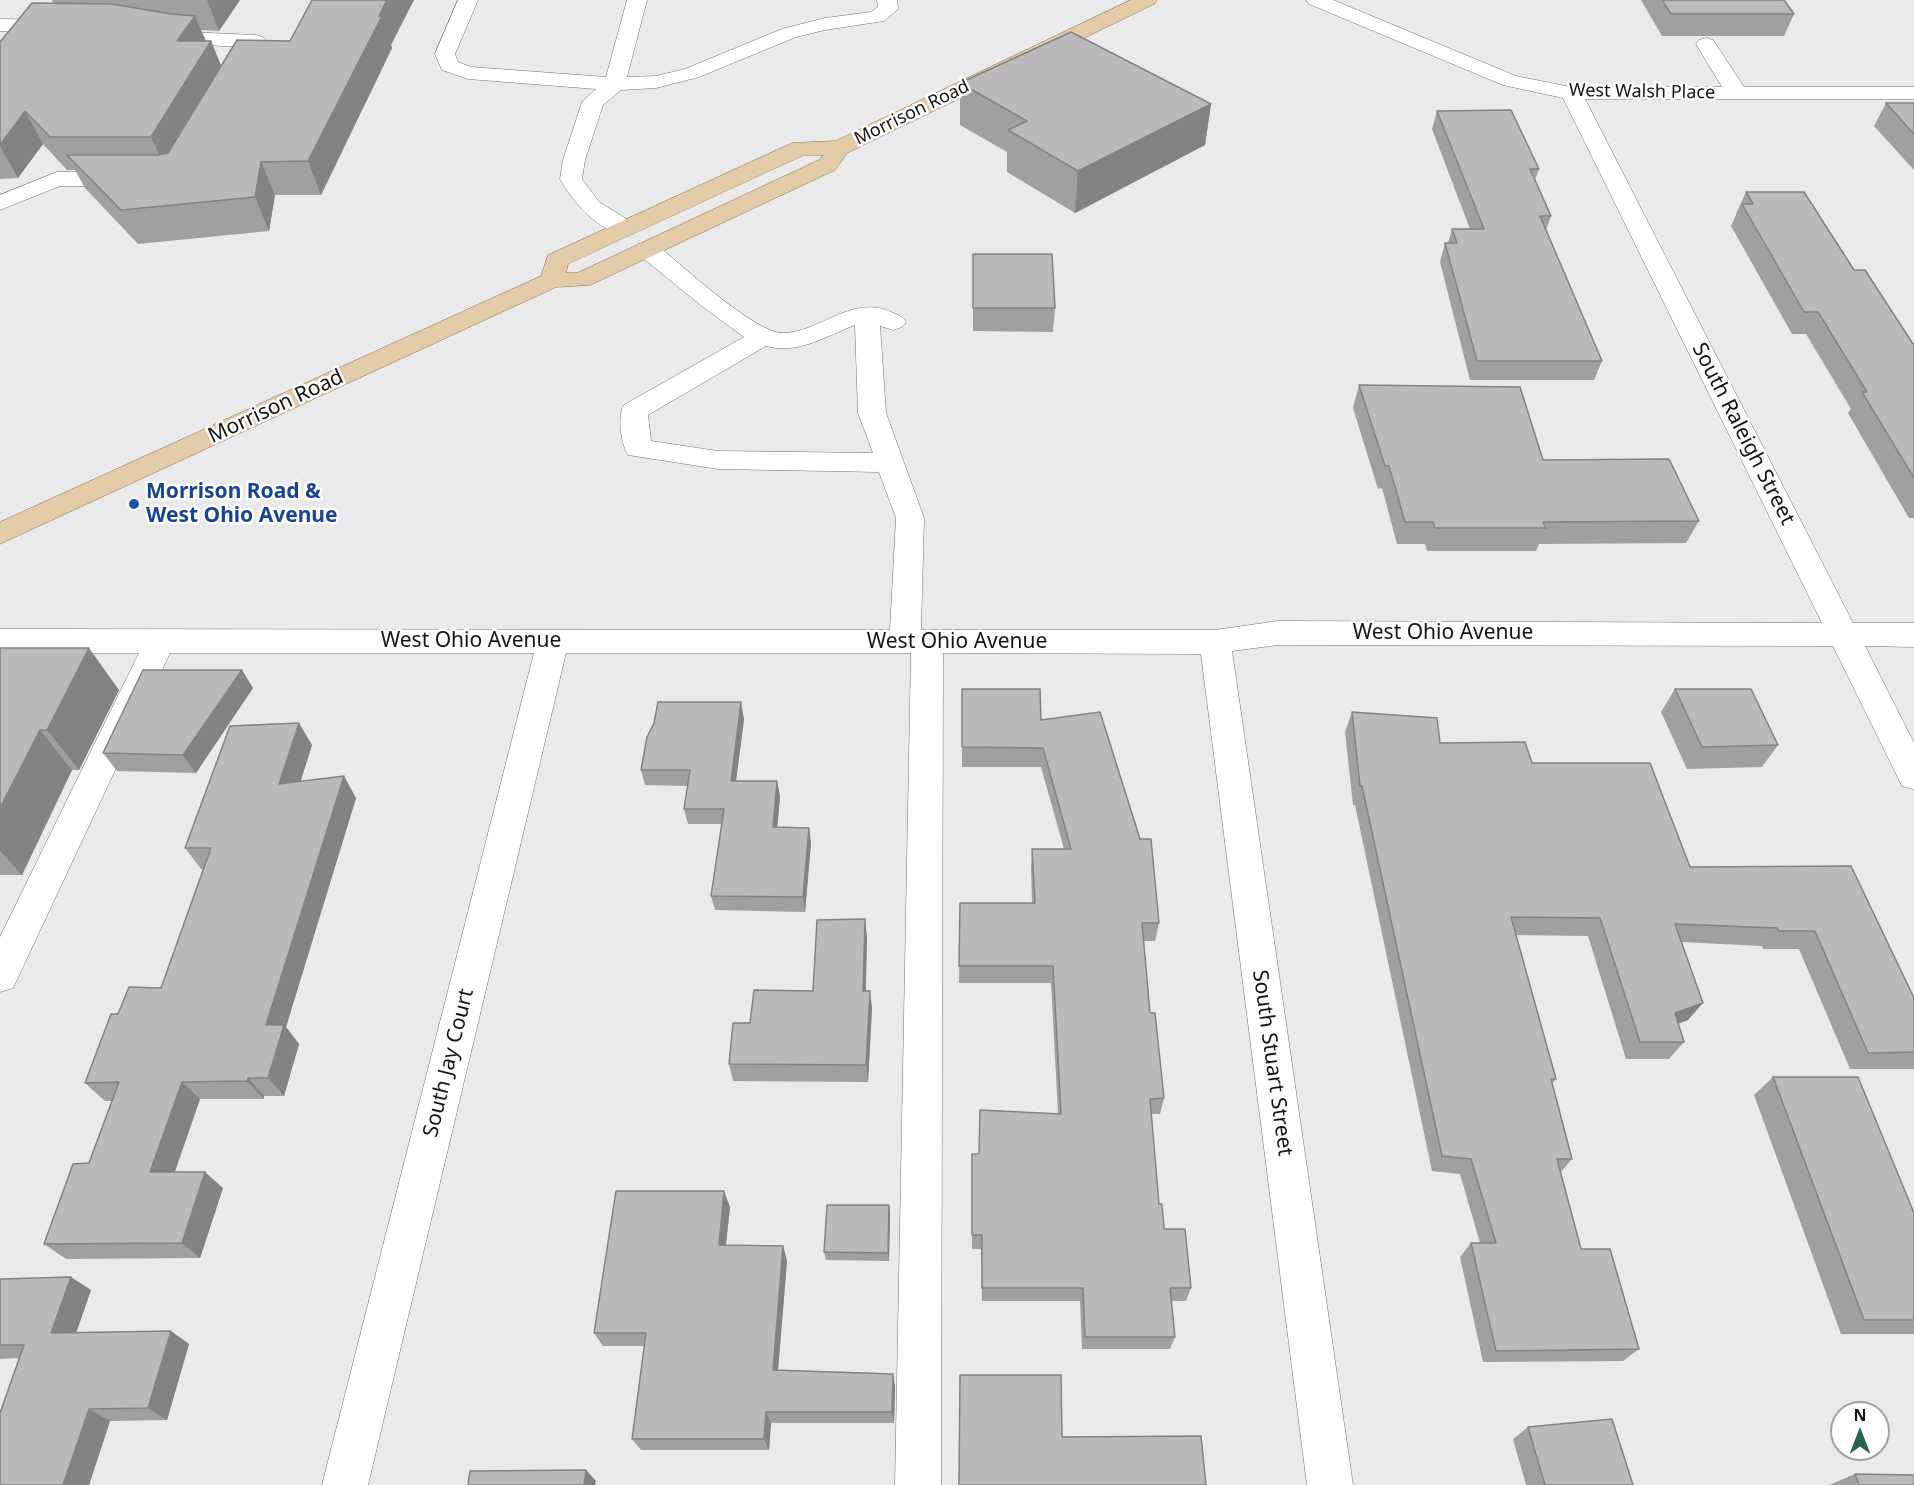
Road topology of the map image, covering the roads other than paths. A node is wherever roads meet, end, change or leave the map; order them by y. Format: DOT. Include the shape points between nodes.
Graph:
graph roads {
  1 [pos="468,0"];
  2 [pos="637,0"];
  3 [pos="887,0"];
  4 [pos="1147,0"];
  5 [pos="1316,0"];
  6 [pos="2,16"];
  7 [pos="81,27"];
  8 [pos="139,30"];
  9 [pos="1706,44"];
  10 [pos="233,80"];
  11 [pos="615,84"];
  12 [pos="1571,93"];
  13 [pos="1737,93"];
  14 [pos="1911,97"];
  15 [pos="839,147"];
  16 [pos="151,179"];
  17 [pos="0,202"];
  18 [pos="625,228"];
  19 [pos="647,249"];
  20 [pos="552,280"];
  21 [pos="764,336"];
  22 [pos="891,463"];
  23 [pos="0,534"];
  24 [pos="1844,634"];
  25 [pos="1914,635"];
  26 [pos="0,641"];
  27 [pos="160,641"];
  28 [pos="553,641"];
  29 [pos="916,642"];
  30 [pos="1215,642"];
  31 [pos="1914,776"];
  32 [pos="0,976"];
  33 [pos="345,1485"];
  34 [pos="918,1485"];
  35 [pos="1330,1485"];
  1 -- 11 [label="street" via="445,54 449,66 468,73"];
  2 -- 11 [label="street"];
  3 -- 11 [label="street" via="888,9 877,17 789,33 692,73 656,82"];
  4 -- 15 [label="main road, Morrison Road"];
  5 -- 12 [label="street, West Walsh Place" via="1510,81"];
  6 -- 7 [label="street"];
  8 -- 10 [label="street" via="185,38 256,41"];
  9 -- 13 [label="street"];
  11 -- 18 [label="street" via="593,102 571,179 591,207"];
  12 -- 13 [label="street, West Walsh Place"];
  12 -- 24 [label="street, South Raleigh Street"];
  13 -- 14 [label="street, West Walsh Place"];
  15 -- 18 [label="main road, Morrison Road" via="800,148"];
  15 -- 19 [label="main road, Morrison Road" via="827,165"];
  16 -- 17 [label="street" via="57,179"];
  18 -- 20 [label="main road, Morrison Road" via="557,260"];
  19 -- 20 [label="main road, Morrison Road" via="581,280"];
  19 -- 21 [label="street" via="749,331"];
  20 -- 23 [label="main road, Morrison Road"];
  21 -- 22 [label="street" via="778,341 811,335 857,316 880,319 872,412"];
  21 -- 22 [label="street" via="634,411 638,448 718,460"];
  22 -- 29 [label="street" via="910,518"];
  24 -- 25 [label="street, West Ohio Avenue"];
  24 -- 30 [label="street, West Ohio Avenue" via="1278,633"];
  24 -- 31 [label="street, South Raleigh Street"];
  26 -- 27 [label="street, West Ohio Avenue"];
  27 -- 28 [label="street, West Ohio Avenue"];
  27 -- 32 [label="street"];
  28 -- 29 [label="street, West Ohio Avenue"];
  28 -- 33 [label="street, South Jay Court"];
  29 -- 30 [label="street, West Ohio Avenue"];
  29 -- 34 [label="street"];
  30 -- 35 [label="street, South Stuart Street"];
}
